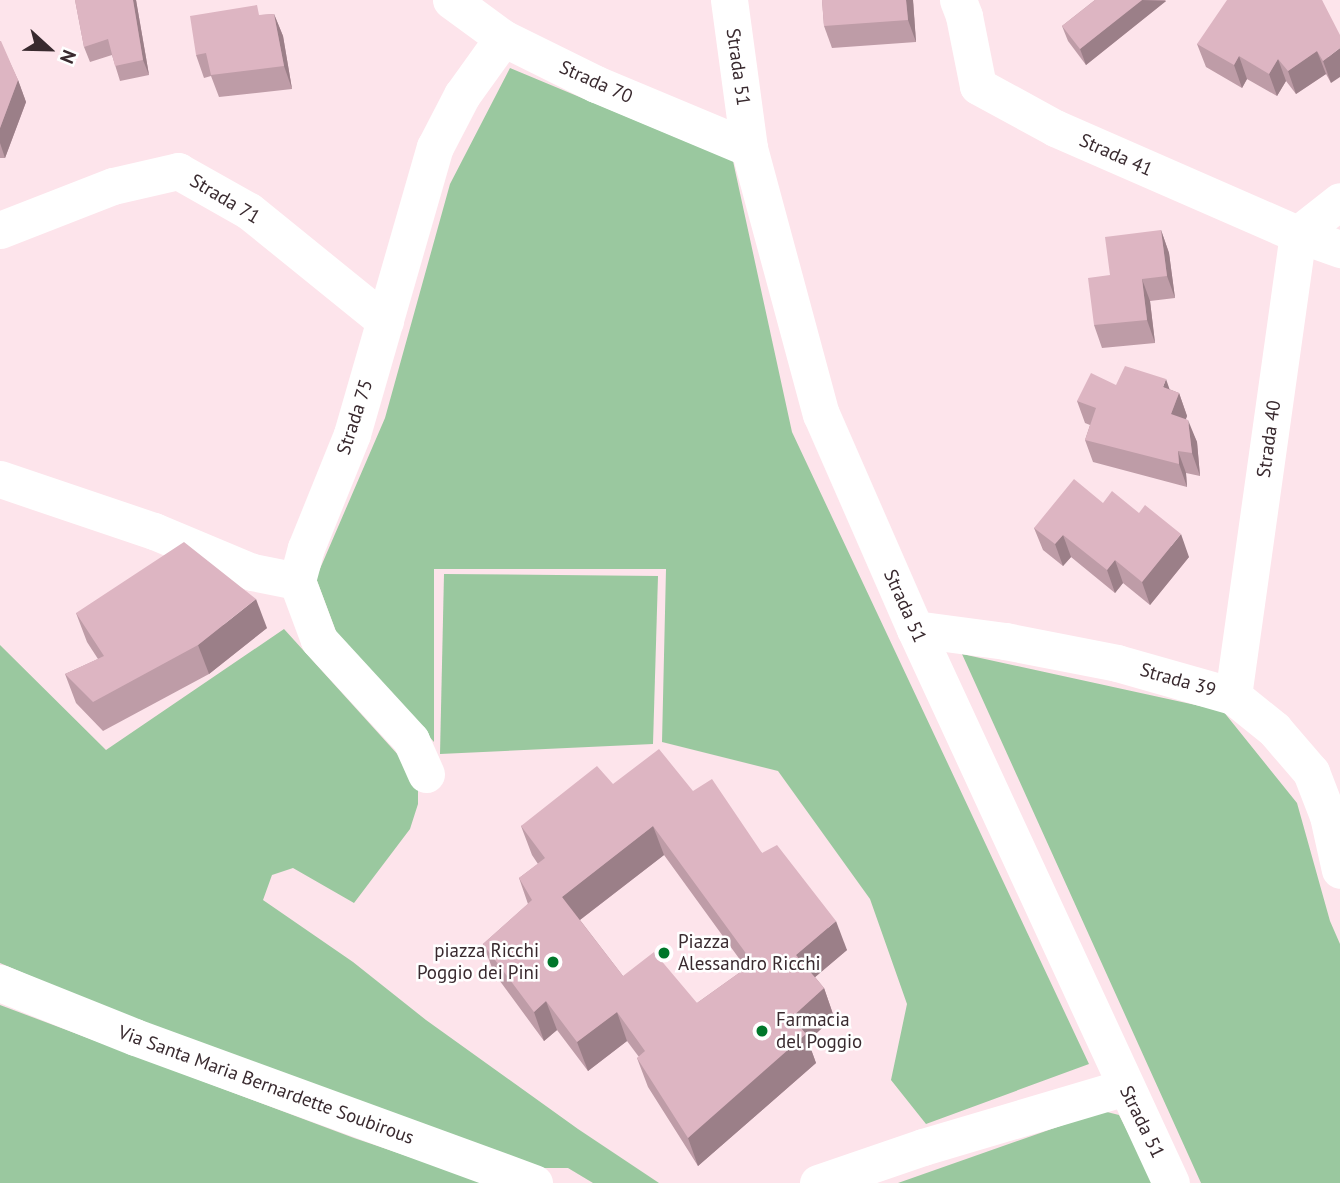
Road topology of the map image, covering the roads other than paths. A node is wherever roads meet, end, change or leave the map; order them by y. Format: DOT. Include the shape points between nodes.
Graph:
graph roads {
  1 [pos="451,0"];
  2 [pos="729,0"];
  3 [pos="958,0"];
  4 [pos="503,38"];
  5 [pos="749,148"];
  6 [pos="1340,201"];
  7 [pos="0,230"];
  8 [pos="1298,234"];
  9 [pos="1340,249"];
  10 [pos="384,321"];
  11 [pos="0,479"];
  12 [pos="298,581"];
  13 [pos="915,629"];
  14 [pos="1233,696"];
  15 [pos="426,774"];
  16 [pos="1340,870"];
  17 [pos="0,983"];
  18 [pos="1125,1087"];
  19 [pos="534,1183"];
  20 [pos="818,1183"];
  21 [pos="1171,1183"];
  1 -- 4 [label="street, Strada 70"];
  2 -- 5 [label="street, Strada 51"];
  3 -- 8 [label="street, Strada 41" via="978,86 1055,128"];
  4 -- 5 [label="street, Strada 70" via="596,84"];
  4 -- 10 [label="street, Strada 75" via="463,95 435,147"];
  5 -- 13 [label="street, Strada 51" via="821,414"];
  6 -- 8 [label="street"];
  7 -- 10 [label="street, Strada 71" via="113,186 178,171 249,211"];
  8 -- 9 [label="street, Strada 41"];
  8 -- 14 [label="street, Strada 40"];
  10 -- 12 [label="street, Strada 75" via="352,434 306,548"];
  11 -- 12 [label="street" via="154,531 252,572"];
  12 -- 15 [label="street" via="320,640 411,740"];
  13 -- 14 [label="street, Strada 39" via="1118,663"];
  13 -- 18 [label="street, Strada 51"];
  14 -- 16 [label="street, Strada 39" via="1274,729 1311,772 1328,816"];
  17 -- 19 [label="street, Via Santa Maria Bernardette Soubirous"];
  18 -- 20 [label="street"];
  18 -- 21 [label="street, Strada 51"];
}
